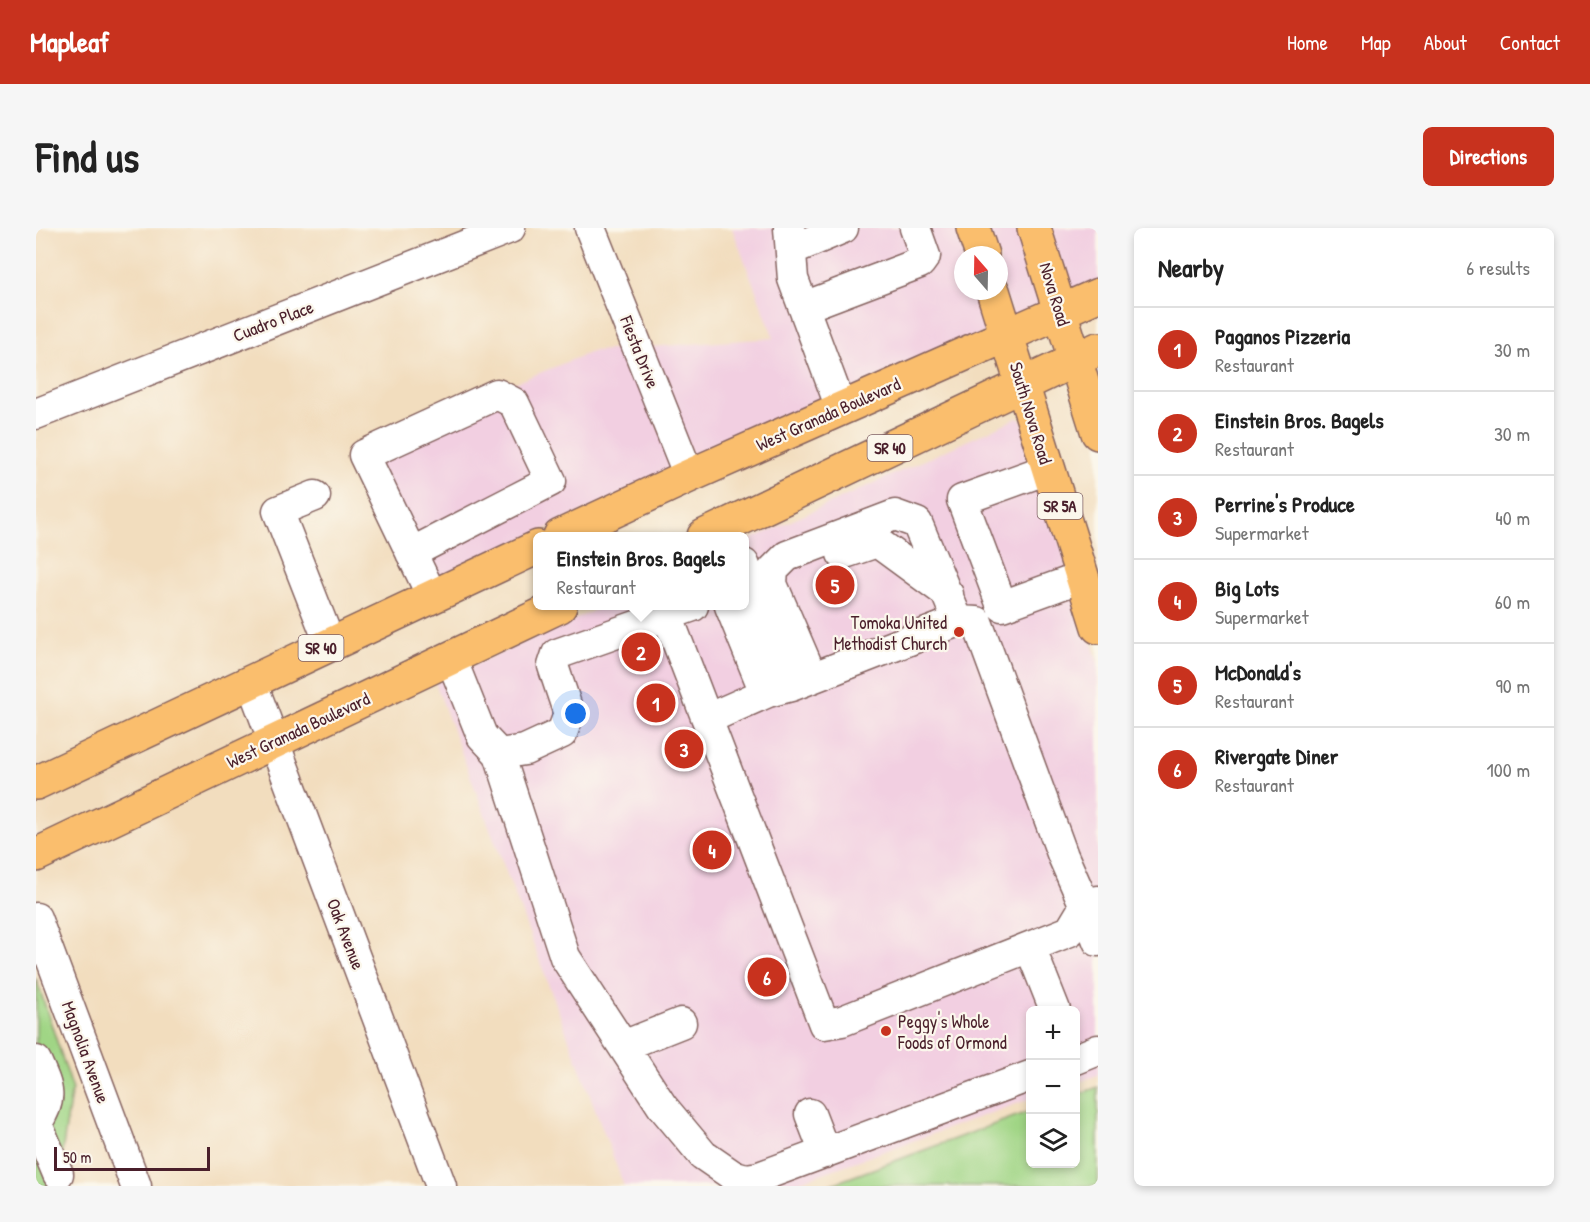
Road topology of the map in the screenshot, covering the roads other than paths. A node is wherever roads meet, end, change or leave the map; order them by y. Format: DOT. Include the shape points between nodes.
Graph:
graph roads {
  1 [pos="510,228"];
  2 [pos="590,228"];
  3 [pos="843,228"];
  4 [pos="915,228"];
  5 [pos="973,228"];
  6 [pos="1036,229"];
  7 [pos="790,239"];
  8 [pos="979,246"];
  9 [pos="1098,295"];
  10 [pos="996,300"];
  11 [pos="804,307"];
  12 [pos="1060,313"];
  13 [pos="1007,336"];
  14 [pos="1087,354"];
  15 [pos="1022,385"];
  16 [pos="841,408"];
  17 [pos="36,414"];
  18 [pos="1098,433"];
  19 [pos="1048,469"];
  20 [pos="689,476"];
  21 [pos="315,496"];
  22 [pos="571,532"];
  23 [pos="723,532"];
  24 [pos="533,549"];
  25 [pos="411,553"];
  26 [pos="749,577"];
  27 [pos="1082,577"];
  28 [pos="772,579"];
  29 [pos="432,596"];
  30 [pos="953,608"];
  31 [pos="552,610"];
  32 [pos="680,610"];
  33 [pos="732,610"];
  34 [pos="1098,627"];
  35 [pos="330,644"];
  36 [pos="451,658"];
  37 [pos="251,681"];
  38 [pos="790,685"];
  39 [pos="707,719"];
  40 [pos="273,742"];
  41 [pos="499,754"];
  42 [pos="65,769"];
  43 [pos="36,783"];
  44 [pos="36,803"];
  45 [pos="36,855"];
  46 [pos="1094,906"];
  47 [pos="36,918"];
  48 [pos="1098,941"];
  49 [pos="1020,951"];
  50 [pos="42,959"];
  51 [pos="1032,1006"];
  52 [pos="1052,1006"];
  53 [pos="681,1023"];
  54 [pos="623,1046"];
  55 [pos="1098,1050"];
  56 [pos="1080,1057"];
  57 [pos="36,1061"];
  58 [pos="1026,1078"];
  59 [pos="810,1114"];
  60 [pos="36,1124"];
  61 [pos="825,1153"];
  62 [pos="58,1174"];
  63 [pos="136,1186"];
  64 [pos="441,1186"];
  1 -- 17 [label="street, Cuadro Place"];
  2 -- 20 [label="street, Fiesta Drive"];
  3 -- 7 [label="street"];
  4 -- 11 [label="street" via="925,256 920,263"];
  5 -- 8 [label="main road"];
  6 -- 12 [label="main road, Nova Road"];
  7 -- 11 [label="street" via="793,279"];
  9 -- 12 [label="main road, West Granada Boulevard"];
  10 -- 13 [label="main road, SR 5A"];
  11 -- 16 [label="street"];
  12 -- 13 [label="main road, West Granada Boulevard"];
  12 -- 14 [label="main road, Nova Road"];
  13 -- 15 [label="main road, South Nova Road / SR 5A"];
  13 -- 16 [label="main road, West Granada Boulevard"];
  14 -- 15 [label="main road, SR 40"];
  14 -- 18 [label="main road"];
  15 -- 19 [label="main road, South Nova Road / SR 5A"];
  15 -- 23 [label="main road, SR 40"];
  16 -- 20 [label="main road, West Granada Boulevard"];
  19 -- 27 [label="main road, South Nova Road / SR 5A"];
  19 -- 27 [label="street" via="962,500 1002,606"];
  20 -- 22 [label="main road, West Granada Boulevard"];
  21 -- 35 [label="street" via="278,511"];
  24 -- 29 [label="main road, SR 40"];
  25 -- 25 [label="street" via="364,455 497,394 514,403 551,481"];
  25 -- 29 [label="street"];
  26 -- 38 [label="street"];
  27 -- 34 [label="main road, South Nova Road / SR 5A"];
  28 -- 30 [label="street" via="877,542"];
  28 -- 30 [label="street" via="773,570 787,556 895,515 917,523"];
  28 -- 38 [label="street"];
  29 -- 35 [label="main road, SR 40"];
  30 -- 38 [label="street"];
  30 -- 46 [label="street" via="977,622 1063,856"];
  31 -- 36 [label="main road, West Granada Boulevard"];
  32 -- 39 [label="street"];
  32 -- 41 [label="street" via="557,654 553,666 568,714 562,733 525,750"];
  33 -- 38 [label="street" via="760,680"];
  35 -- 37 [label="main road, SR 40"];
  36 -- 40 [label="main road, West Granada Boulevard"];
  36 -- 41 [label="street" via="482,736"];
  37 -- 40 [label="street, Oak Avenue"];
  37 -- 42 [label="main road, SR 40"];
  38 -- 39 [label="street"];
  39 -- 49 [label="street" via="825,1024 842,1021"];
  40 -- 45 [label="main road, West Granada Boulevard"];
  40 -- 64 [label="street, Oak Avenue"];
  41 -- 54 [label="street" via="565,957"];
  42 -- 43 [label="main road, SR 40"];
  42 -- 44 [label="main road"];
  46 -- 48 [label="street"];
  46 -- 49 [label="street" via="1070,931"];
  47 -- 50 [label="street, Magnolia Avenue"];
  49 -- 51 [label="street"];
  49 -- 52 [label="street"];
  50 -- 63 [label="street, Magnolia Avenue"];
  53 -- 54 [label="street"];
  54 -- 61 [label="street" via="662,1106 703,1155 732,1175 759,1177"];
  55 -- 56 [label="street"];
  57 -- 60 [label="street" via="47,1086 48,1103"];
  58 -- 61 [label="street"];
  59 -- 61 [label="street"];
  60 -- 62 [label="street"];
}
